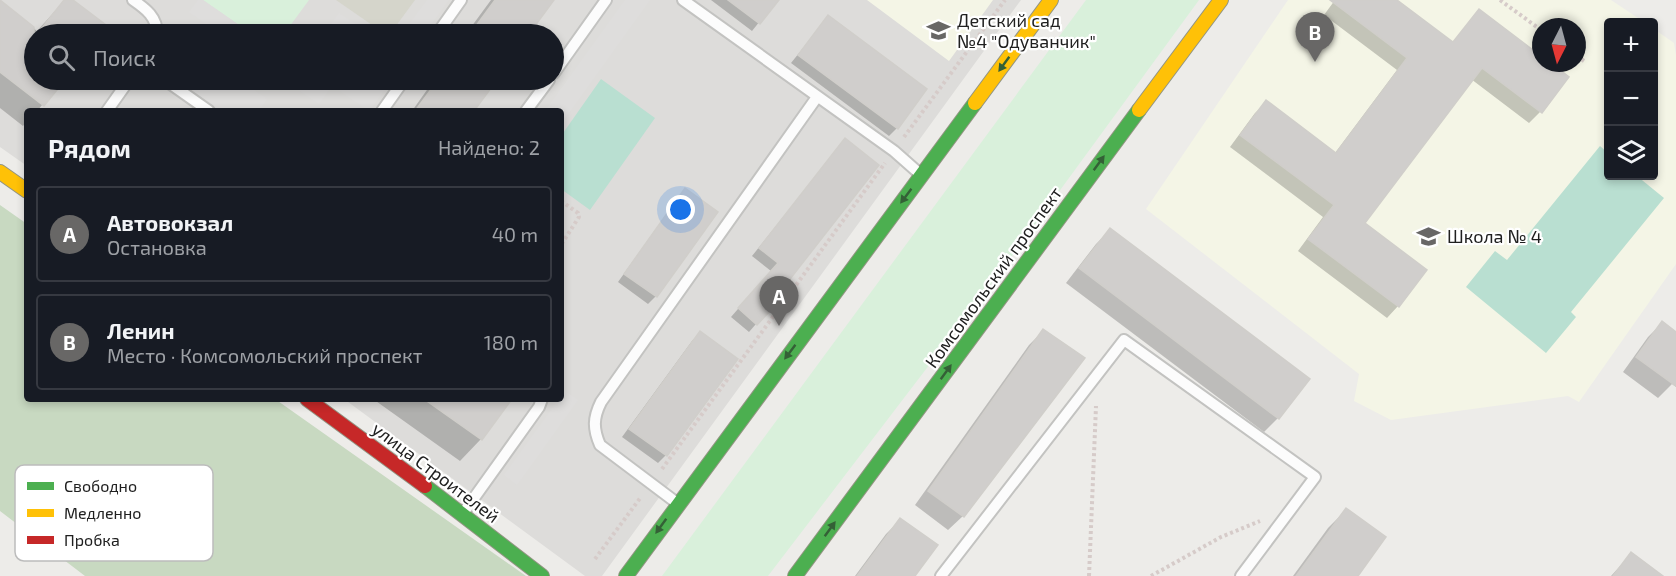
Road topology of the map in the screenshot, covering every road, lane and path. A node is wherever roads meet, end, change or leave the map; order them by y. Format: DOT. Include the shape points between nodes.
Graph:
graph roads {
  1 [pos="133,0"];
  2 [pos="461,0"];
  3 [pos="606,0"];
  4 [pos="683,0"];
  5 [pos="1005,0"];
  6 [pos="1051,0"];
  7 [pos="1221,0"];
  8 [pos="1500,0"];
  9 [pos="1532,23"];
  10 [pos="156,24"];
  11 [pos="443,24"];
  12 [pos="564,59"];
  13 [pos="122,90"];
  14 [pos="179,90"];
  15 [pos="397,90"];
  16 [pos="542,90"];
  17 [pos="817,97"];
  18 [pos="109,108"];
  19 [pos="205,108"];
  20 [pos="384,108"];
  21 [pos="528,108"];
  22 [pos="894,151"];
  23 [pos="0,172"];
  24 [pos="922,176"];
  25 [pos="24,189"];
  26 [pos="564,203"];
  27 [pos="564,240"];
  28 [pos="1095,377"];
  29 [pos="311,402"];
  30 [pos="541,402"];
  31 [pos="651,484"];
  32 [pos="678,503"];
  33 [pos="463,514"];
  34 [pos="1261,521"];
  35 [pos="595,559"];
  36 [pos="542,576"];
  37 [pos="626,576"];
  38 [pos="795,576"];
  39 [pos="941,576"];
  40 [pos="1089,576"];
  41 [pos="1151,576"];
  42 [pos="1241,576"];
  1 -- 10 [label="lane" via="147,10"];
  2 -- 11 [label="lane"];
  3 -- 12 [label="lane"];
  4 -- 17 [label="lane"];
  5 -- 22 [label="path"];
  6 -- 24 [label="main road, one-way"];
  38 -- 7 [label="main road, Комсомольский проспект, one-way"];
  8 -- 9 [label="path"];
  13 -- 18 [label="lane"];
  14 -- 19 [label="lane"];
  15 -- 20 [label="lane"];
  16 -- 21 [label="lane"];
  17 -- 22 [label="lane"];
  17 -- 31 [label="lane" via="595,414 600,445"];
  22 -- 24 [label="lane"];
  22 -- 31 [label="path"];
  23 -- 25 [label="main road"];
  24 -- 32 [label="main road, one-way"];
  26 -- 27 [label="path" via="579,217"];
  28 -- 39 [label="lane"];
  28 -- 40 [label="path"];
  28 -- 42 [label="lane" via="1124,340 1315,477"];
  29 -- 33 [label="main road, улица Строителей"];
  30 -- 33 [label="lane"];
  31 -- 32 [label="lane"];
  31 -- 35 [label="path"];
  32 -- 37 [label="main road, one-way"];
  33 -- 36 [label="main road, улица Строителей"];
  34 -- 41 [label="path" via="1221,537"];
}
